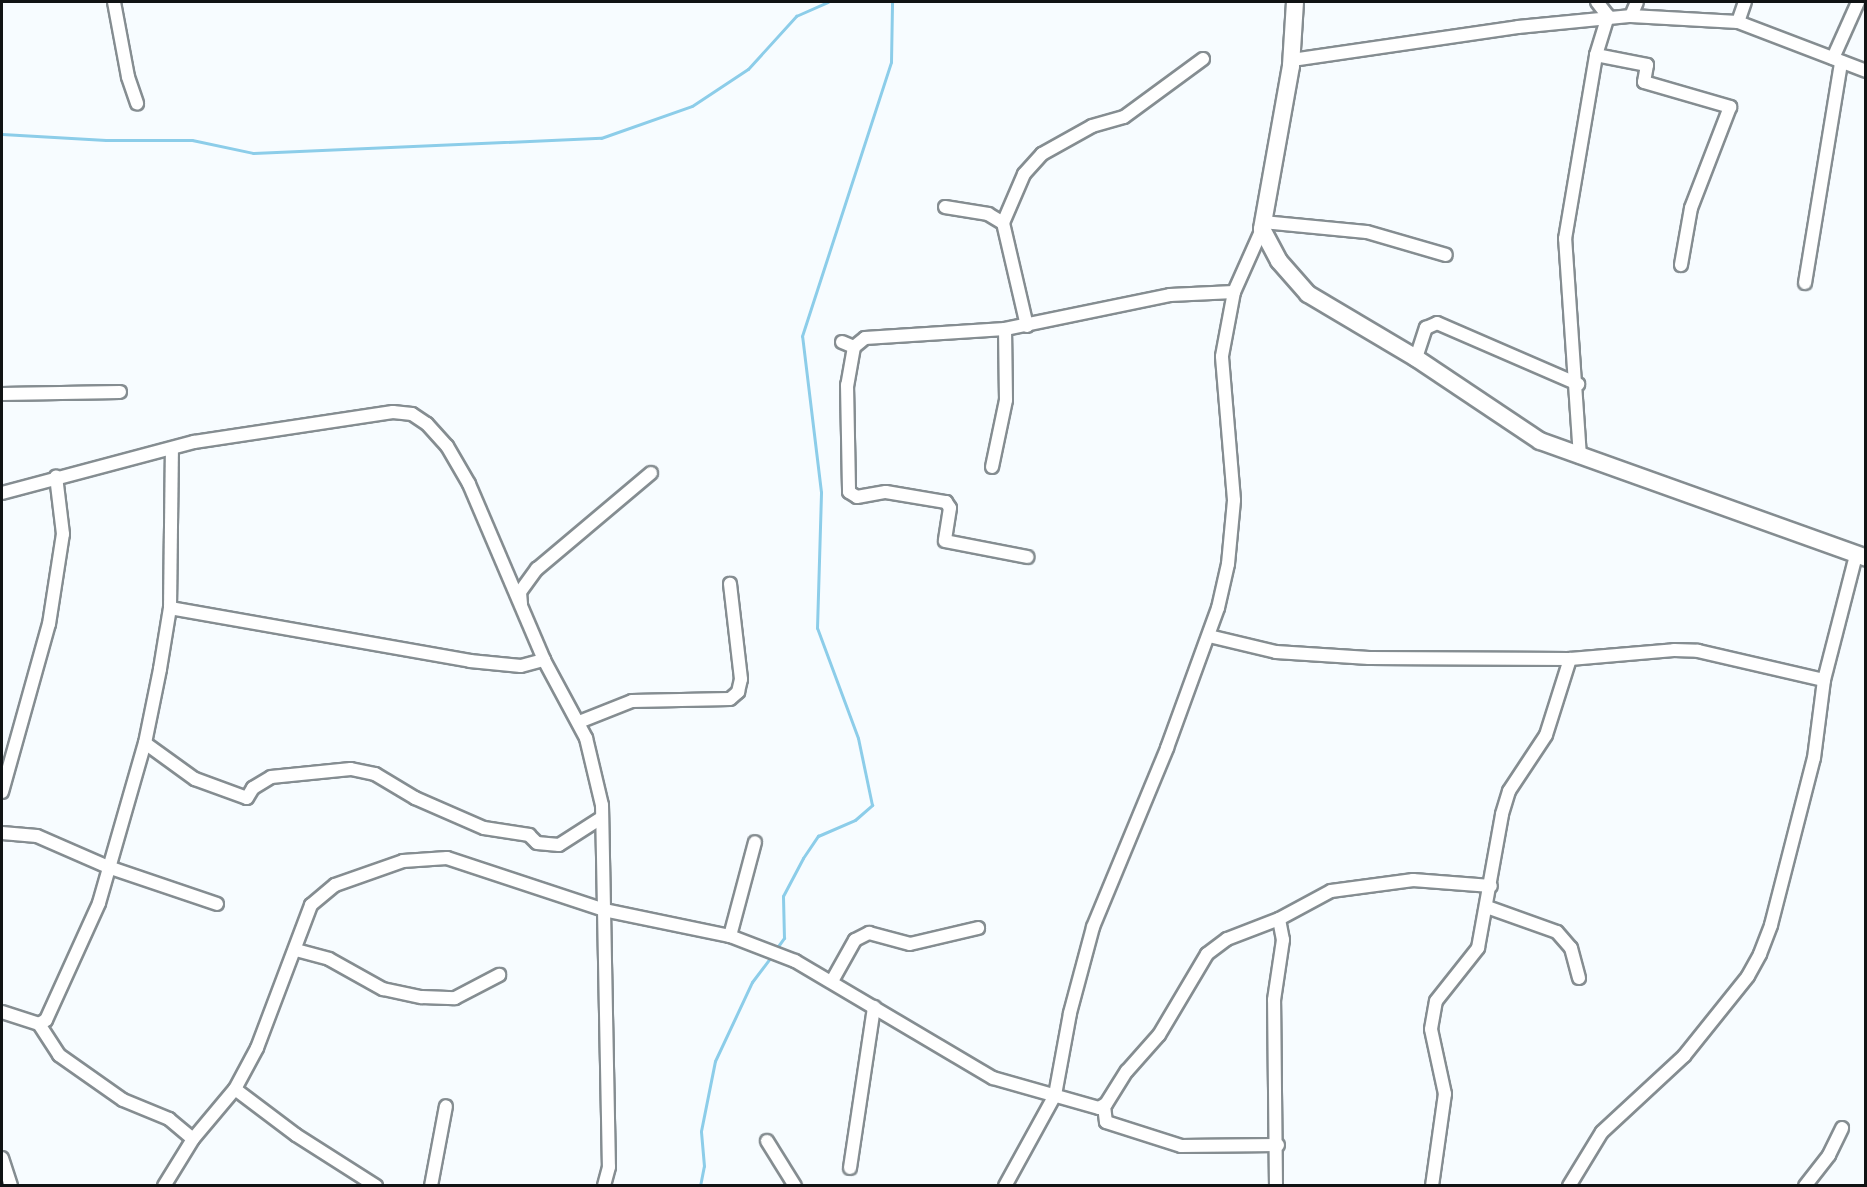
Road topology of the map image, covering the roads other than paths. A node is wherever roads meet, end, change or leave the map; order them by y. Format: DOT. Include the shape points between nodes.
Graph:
graph roads {
  1 [pos="114,2"];
  2 [pos="1295,2"];
  3 [pos="1598,2"];
  4 [pos="1637,2"];
  5 [pos="1745,2"];
  6 [pos="1860,5"];
  7 [pos="1608,16"];
  8 [pos="1631,16"];
  9 [pos="1738,22"];
  10 [pos="1596,55"];
  11 [pos="1203,59"];
  12 [pos="1292,60"];
  13 [pos="1837,60"];
  14 [pos="1866,71"];
  15 [pos="137,103"];
  16 [pos="945,207"];
  17 [pos="1003,223"];
  18 [pos="1263,225"];
  19 [pos="1446,255"];
  20 [pos="1681,265"];
  21 [pos="1805,283"];
  22 [pos="1234,292"];
  23 [pos="1027,326"];
  24 [pos="1005,329"];
  25 [pos="1416,358"];
  26 [pos="1578,384"];
  27 [pos="120,392"];
  28 [pos="2,394"];
  29 [pos="172,449"];
  30 [pos="1580,458"];
  31 [pos="992,467"];
  32 [pos="651,473"];
  33 [pos="56,476"];
  34 [pos="2,493"];
  35 [pos="1861,556"];
  36 [pos="1027,557"];
  37 [pos="730,584"];
  38 [pos="170,608"];
  39 [pos="521,608"];
  40 [pos="1209,636"];
  41 [pos="1570,659"];
  42 [pos="544,660"];
  43 [pos="1824,680"];
  44 [pos="579,722"];
  45 [pos="144,743"];
  46 [pos="2,792"];
  47 [pos="602,818"];
  48 [pos="2,833"];
  49 [pos="754,842"];
  50 [pos="108,867"];
  51 [pos="1491,886"];
  52 [pos="218,904"];
  53 [pos="1487,907"];
  54 [pos="604,910"];
  55 [pos="1279,919"];
  56 [pos="978,928"];
  57 [pos="730,936"];
  58 [pos="296,950"];
  59 [pos="499,975"];
  60 [pos="1579,978"];
  61 [pos="832,981"];
  62 [pos="874,1007"];
  63 [pos="2,1012"];
  64 [pos="39,1024"];
  65 [pos="235,1089"];
  66 [pos="1055,1095"];
  67 [pos="446,1106"];
  68 [pos="1104,1106"];
  69 [pos="1842,1128"];
  70 [pos="193,1139"];
  71 [pos="767,1141"];
  72 [pos="1278,1145"];
  73 [pos="2,1158"];
  74 [pos="850,1168"];
  75 [pos="11,1185"];
  76 [pos="164,1185"];
  77 [pos="376,1185"];
  78 [pos="431,1185"];
  79 [pos="604,1185"];
  80 [pos="795,1185"];
  81 [pos="1005,1185"];
  82 [pos="1276,1185"];
  83 [pos="1432,1185"];
  84 [pos="1569,1185"];
  85 [pos="1805,1185"];
  1 -- 15 [label="street" via="128,77"];
  2 -- 12 [label="main road"];
  3 -- 7 [label="street"];
  4 -- 8 [label="street"];
  5 -- 9 [label="street"];
  6 -- 13 [label="street"];
  7 -- 8 [label="street"];
  7 -- 10 [label="street"];
  7 -- 12 [label="street"];
  8 -- 9 [label="street"];
  9 -- 13 [label="street"];
  10 -- 20 [label="street" via="1647,65 1644,82 1730,107 1691,208"];
  10 -- 26 [label="street" via="1565,239"];
  11 -- 17 [label="street" via="1124,117 1092,126 1042,154 1024,174"];
  12 -- 18 [label="main road"];
  13 -- 14 [label="street"];
  13 -- 21 [label="street"];
  16 -- 17 [label="street" via="988,214"];
  17 -- 23 [label="street"];
  18 -- 19 [label="street" via="1367,232"];
  18 -- 22 [label="street"];
  18 -- 25 [label="main road" via="1279,261 1308,294"];
  22 -- 23 [label="street" via="1170,295"];
  22 -- 40 [label="street" via="1222,356 1234,500 1228,564"];
  23 -- 24 [label="street"];
  24 -- 31 [label="street" via="1006,400"];
  24 -- 36 [label="street" via="865,338 848,344 849,492 857,497 886,492 946,502 950,508 945,541"];
  25 -- 26 [label="street" via="1426,328 1437,323"];
  25 -- 30 [label="main road" via="1506,421"];
  26 -- 30 [label="street"];
  27 -- 28 [label="street"];
  29 -- 33 [label="street"];
  29 -- 38 [label="street"];
  29 -- 39 [label="street" via="268,429 393,412 412,414 447,446 469,484"];
  30 -- 35 [label="main road"];
  32 -- 39 [label="street" via="537,569 520,592"];
  33 -- 34 [label="street"];
  33 -- 46 [label="street" via="63,534 49,624"];
  35 -- 43 [label="street"];
  37 -- 44 [label="street" via="741,679 738,692 730,699 632,701"];
  38 -- 42 [label="street" via="470,661 522,666"];
  38 -- 45 [label="street"];
  39 -- 42 [label="street"];
  40 -- 41 [label="street" via="1313,656"];
  40 -- 66 [label="street" via="1093,927 1070,1013"];
  41 -- 43 [label="street" via="1698,651"];
  41 -- 51 [label="street" via="1546,735 1509,791"];
  42 -- 44 [label="street"];
  43 -- 84 [label="street" via="1814,758 1760,954 1748,976 1683,1056 1602,1132"];
  44 -- 47 [label="street" via="590,751"];
  45 -- 47 [label="street" via="195,779 247,798 253,788 271,777 351,769 375,774 415,798 484,828 529,835 537,843 559,845"];
  45 -- 50 [label="street"];
  47 -- 54 [label="street"];
  48 -- 50 [label="street" via="37,836"];
  49 -- 57 [label="street"];
  50 -- 52 [label="street"];
  50 -- 64 [label="street" via="99,903 81,945 49,1015"];
  51 -- 53 [label="street"];
  51 -- 55 [label="street" via="1413,880 1361,886 1331,891"];
  53 -- 60 [label="street" via="1557,932 1571,948"];
  53 -- 83 [label="street" via="1478,948 1442,990 1433,1015 1433,1044 1445,1094"];
  54 -- 57 [label="street"];
  54 -- 58 [label="street" via="447,858 424,858 382,867 322,893 311,905"];
  54 -- 79 [label="street" via="609,1167"];
  55 -- 68 [label="street" via="1233,936 1207,954 1159,1035"];
  55 -- 72 [label="street" via="1283,940 1274,1000"];
  56 -- 61 [label="street" via="909,944 869,933 855,940"];
  57 -- 61 [label="street" via="795,961"];
  58 -- 59 [label="street" via="329,959 383,989 422,997 455,998"];
  58 -- 65 [label="street" via="257,1048"];
  61 -- 62 [label="street"];
  62 -- 66 [label="street" via="993,1078"];
  62 -- 74 [label="street"];
  63 -- 64 [label="street"];
  64 -- 70 [label="street" via="59,1055 123,1100 169,1119"];
  65 -- 70 [label="street"];
  65 -- 77 [label="street" via="296,1135"];
  66 -- 68 [label="street"];
  66 -- 81 [label="street"];
  67 -- 78 [label="street"];
  68 -- 72 [label="street" via="1106,1122 1180,1146"];
  69 -- 85 [label="street" via="1829,1155"];
  70 -- 76 [label="street"];
  71 -- 80 [label="street"];
  72 -- 82 [label="street"];
  73 -- 75 [label="street"];
}
